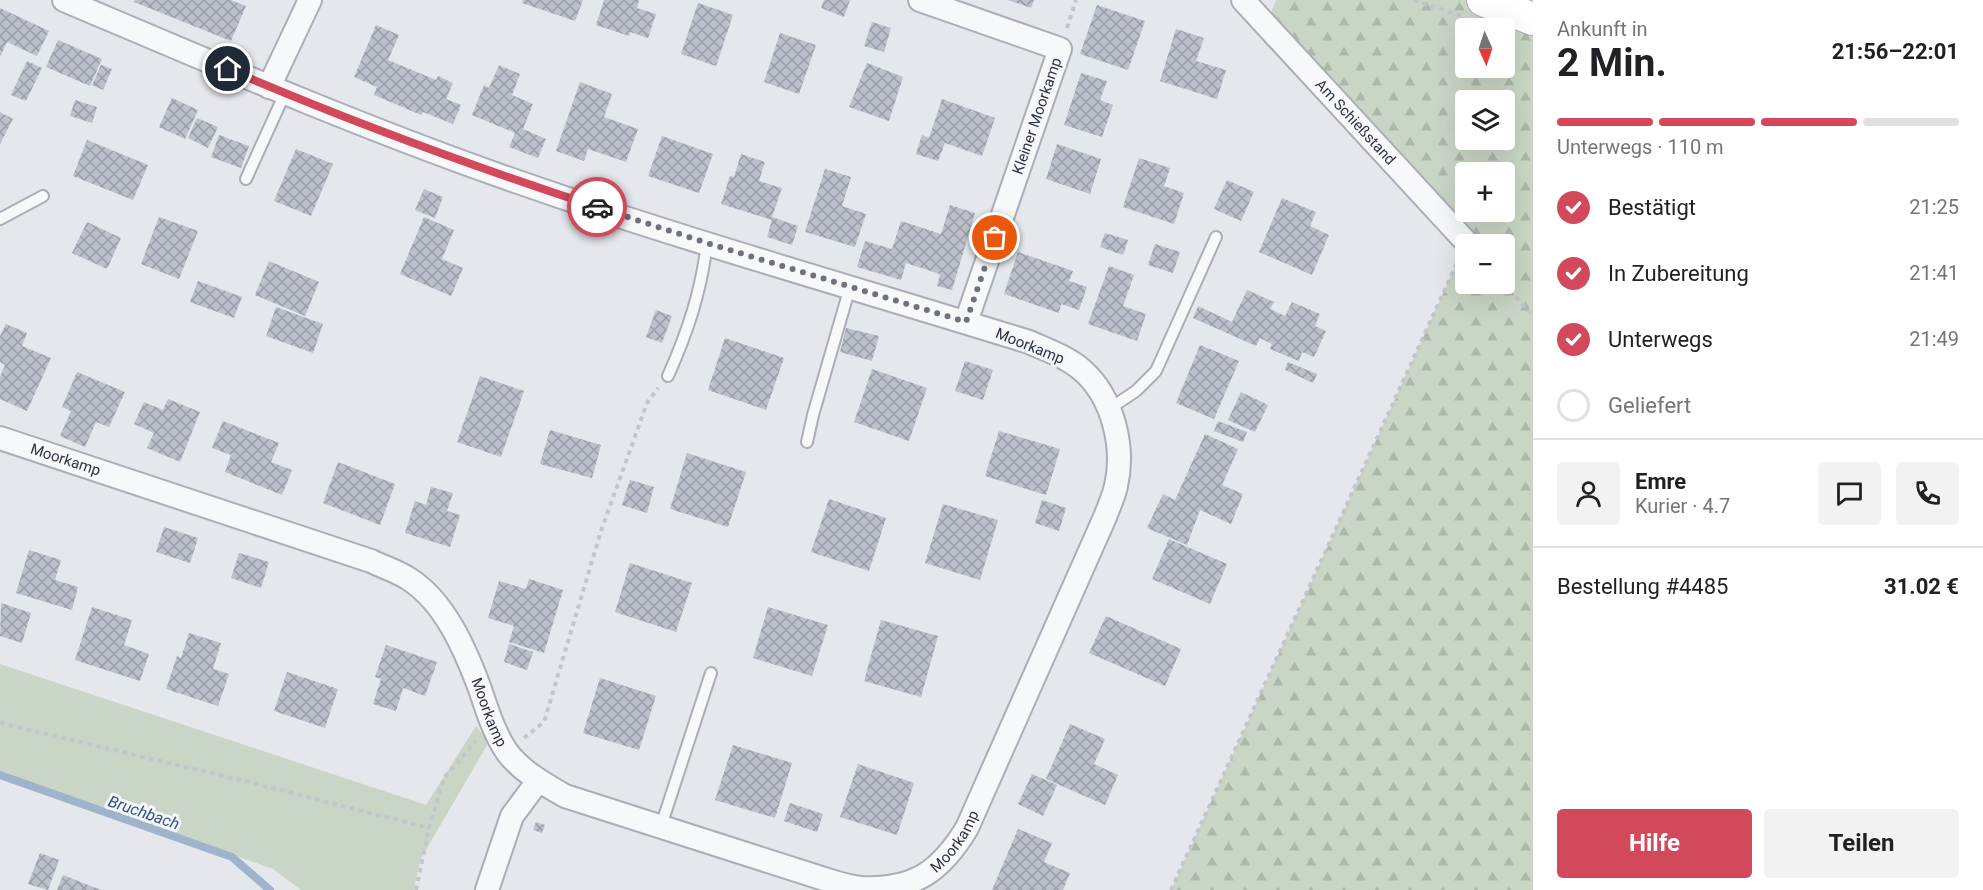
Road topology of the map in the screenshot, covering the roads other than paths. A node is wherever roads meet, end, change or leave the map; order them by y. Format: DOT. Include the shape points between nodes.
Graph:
graph roads {
  1 [pos="64,0"];
  2 [pos="310,0"];
  3 [pos="920,0"];
  4 [pos="1243,0"];
  5 [pos="1476,10"];
  6 [pos="1520,10"];
  7 [pos="277,90"];
  8 [pos="246,179"];
  9 [pos="42,196"];
  10 [pos="0,219"];
  11 [pos="1458,234"];
  12 [pos="1216,237"];
  13 [pos="707,243"];
  14 [pos="850,287"];
  15 [pos="966,322"];
  16 [pos="668,376"];
  17 [pos="1109,409"];
  18 [pos="0,438"];
  19 [pos="807,442"];
  20 [pos="711,673"];
  21 [pos="538,781"];
  22 [pos="661,826"];
  23 [pos="487,890"];
  1 -- 7 [label="street, Moorkamp"];
  2 -- 7 [label="street"];
  3 -- 15 [label="street, Kleiner Moorkamp" via="1060,49"];
  4 -- 11 [label="street, Am Schießstand"];
  5 -- 6 [label="main road"];
  7 -- 8 [label="lane"];
  7 -- 13 [label="street, Moorkamp" via="498,175"];
  9 -- 10 [label="lane"];
  12 -- 17 [label="lane" via="1156,371"];
  13 -- 14 [label="street, Moorkamp"];
  13 -- 16 [label="lane" via="702,280"];
  14 -- 15 [label="street, Moorkamp"];
  14 -- 19 [label="lane"];
  15 -- 17 [label="street, Moorkamp" via="1058,354 1082,370"];
  17 -- 22 [label="street, Moorkamp" via="1117,437 1116,486 967,828 952,853 914,883 861,888"];
  18 -- 21 [label="street, Moorkamp" via="371,561 409,579 435,603 458,638 508,753"];
  20 -- 22 [label="lane"];
  21 -- 22 [label="street, Moorkamp" via="565,796"];
  21 -- 23 [label="street" via="512,816"];
}
